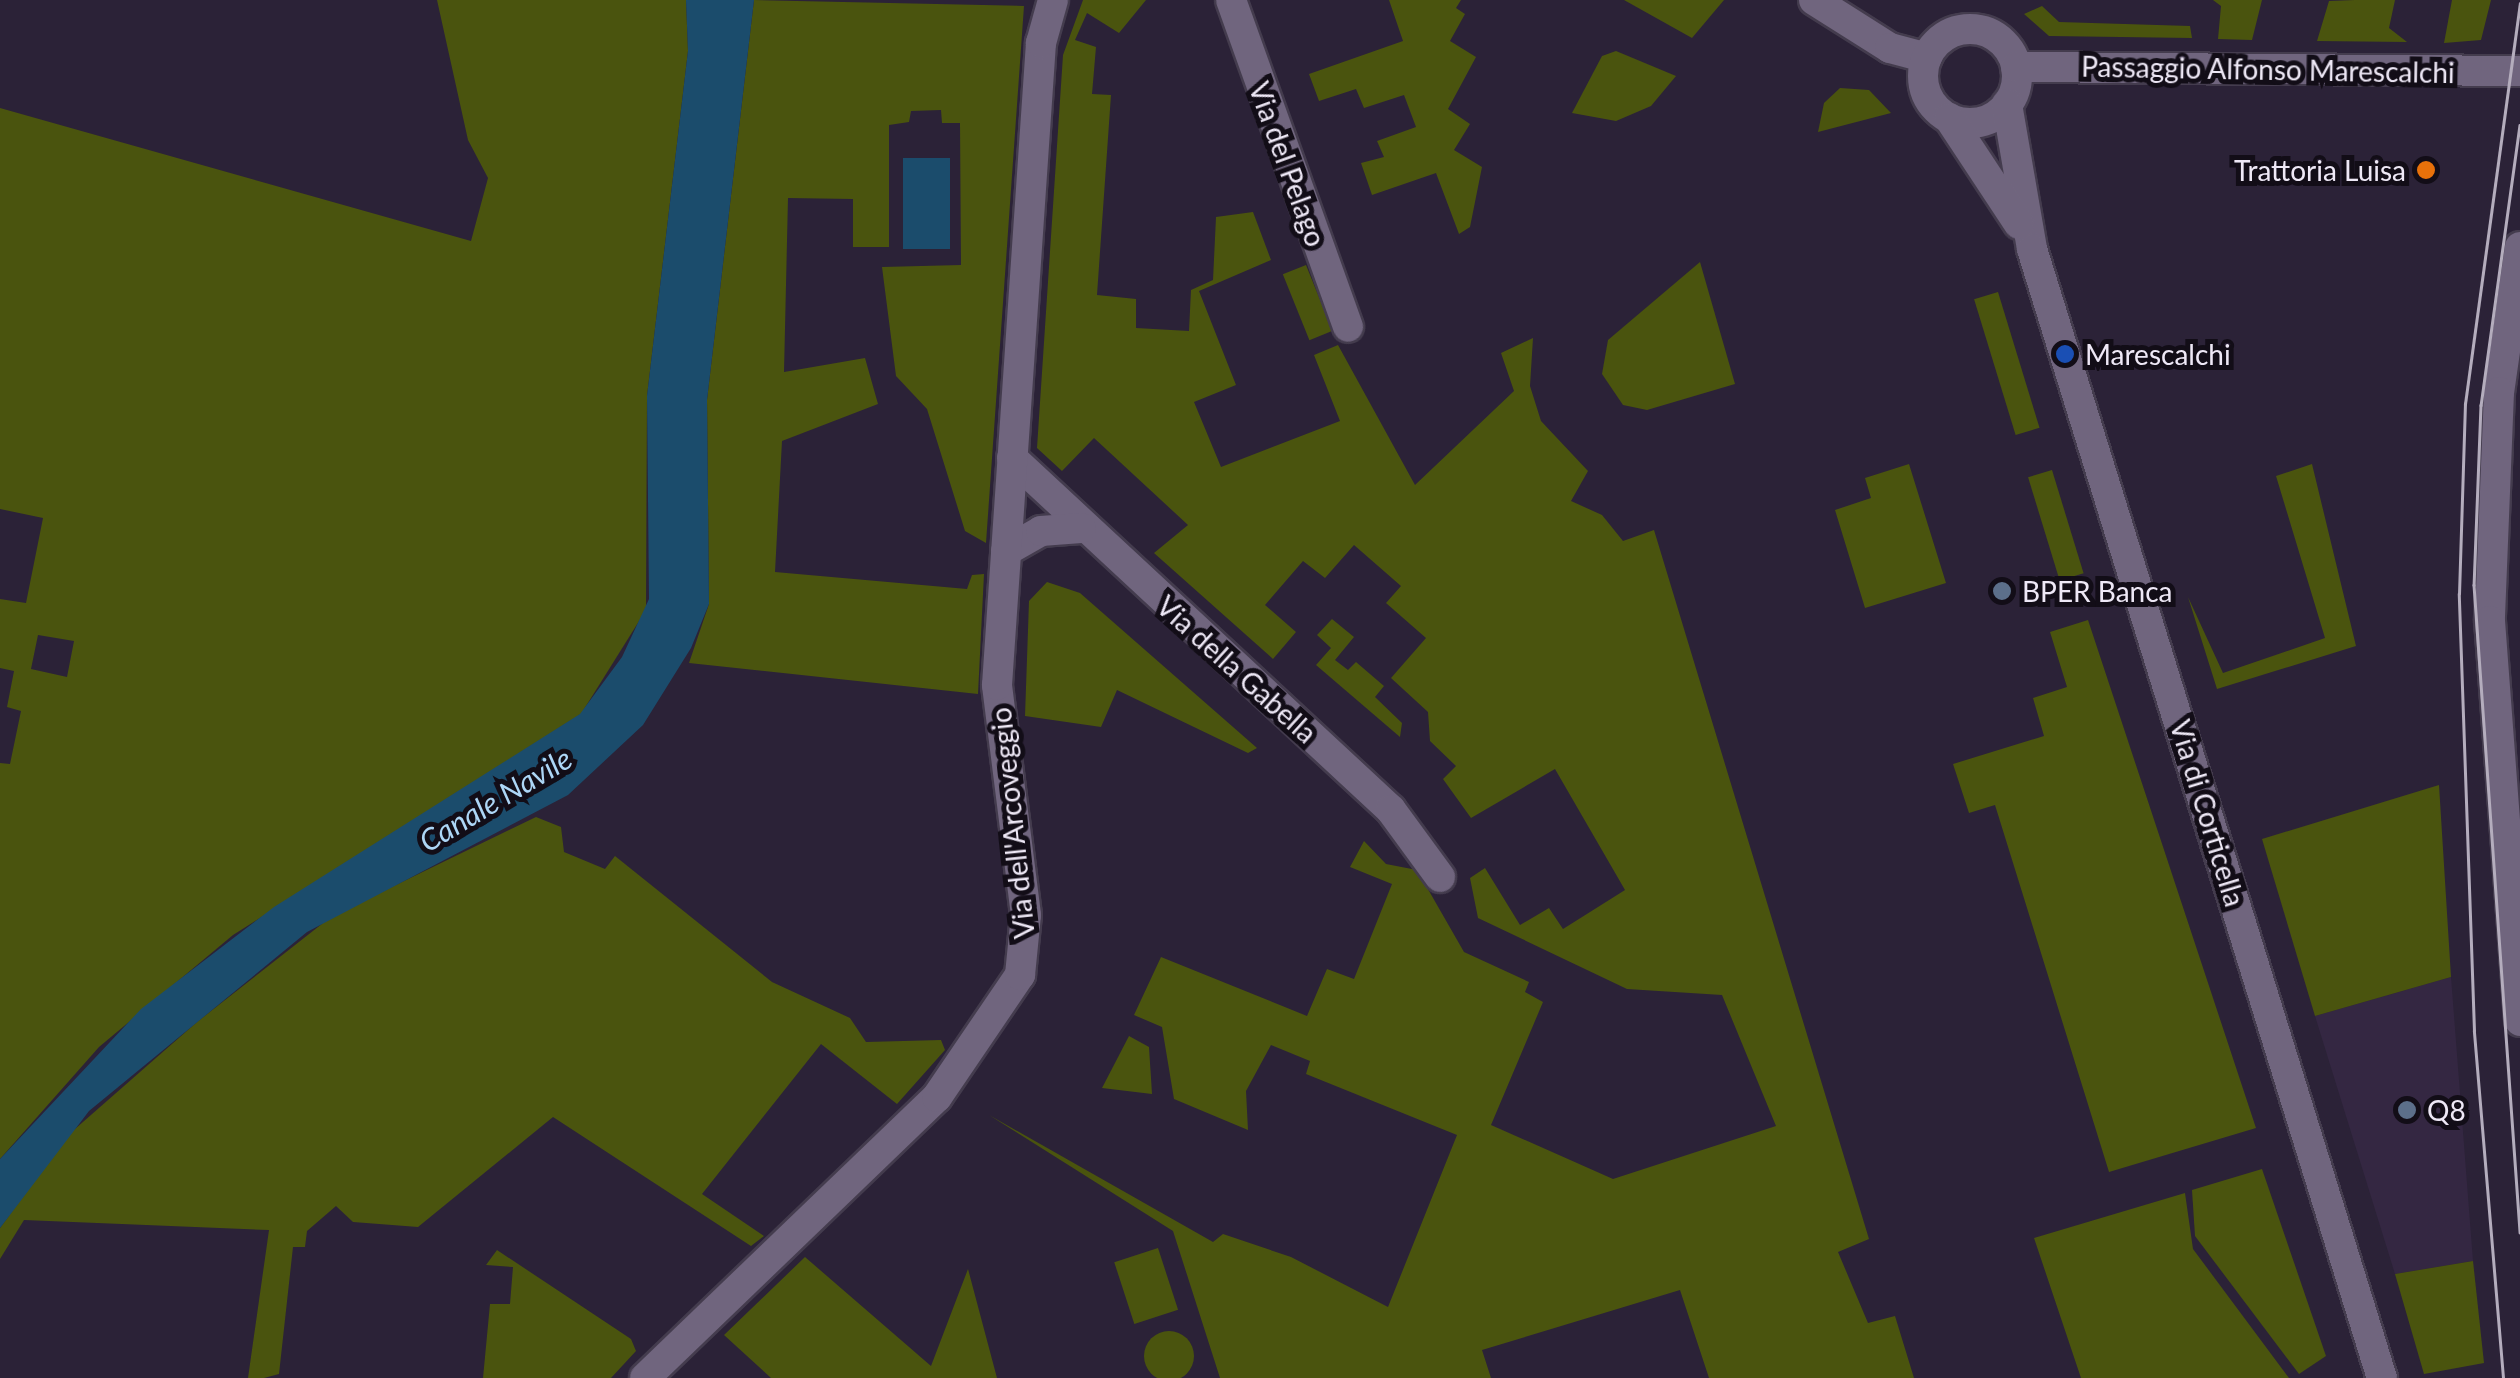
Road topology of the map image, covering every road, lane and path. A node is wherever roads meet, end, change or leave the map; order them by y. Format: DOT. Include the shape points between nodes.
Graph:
graph roads {
  1 [pos="1054,0"];
  2 [pos="1232,0"];
  3 [pos="1814,0"];
  4 [pos="1978,15"];
  5 [pos="1927,58"];
  6 [pos="2016,66"];
  7 [pos="2520,71"];
  8 [pos="2006,104"];
  9 [pos="1949,118"];
  10 [pos="2520,246"];
  11 [pos="2032,249"];
  12 [pos="1348,327"];
  13 [pos="2508,420"];
  14 [pos="1012,458"];
  15 [pos="1080,528"];
  16 [pos="1006,551"];
  17 [pos="1440,876"];
  18 [pos="2520,1021"];
  19 [pos="644,1378"];
  20 [pos="2382,1378"];
  1 -- 14 [label="street, Via dell'Arcoveggio" via="1040,43"];
  2 -- 12 [label="street, Via del Pelago"];
  3 -- 5 [label="street" via="1890,48"];
  4 -- 5 [label="street"];
  4 -- 6 [label="street"];
  5 -- 9 [label="street, Via di Corticella" via="1926,94"];
  6 -- 7 [label="street, Passaggio Alfonso Marescalchi"];
  6 -- 8 [label="street, Via di Corticella"];
  8 -- 9 [label="street" via="1978,122"];
  8 -- 11 [label="street, Via di Corticella"];
  9 -- 11 [label="street, Via di Corticella"];
  10 -- 13 [label="street"];
  11 -- 20 [label="street, Via di Corticella"];
  13 -- 18 [label="street" via="2491,654"];
  14 -- 15 [label="street, Via della Gabella"];
  14 -- 16 [label="street, Via dell'Arcoveggio"];
  15 -- 16 [label="street" via="1041,531"];
  15 -- 17 [label="street, Via della Gabella" via="1369,788"];
  16 -- 19 [label="street, Via dell'Arcoveggio" via="998,718 1026,915 1020,976 938,1096"];
}
